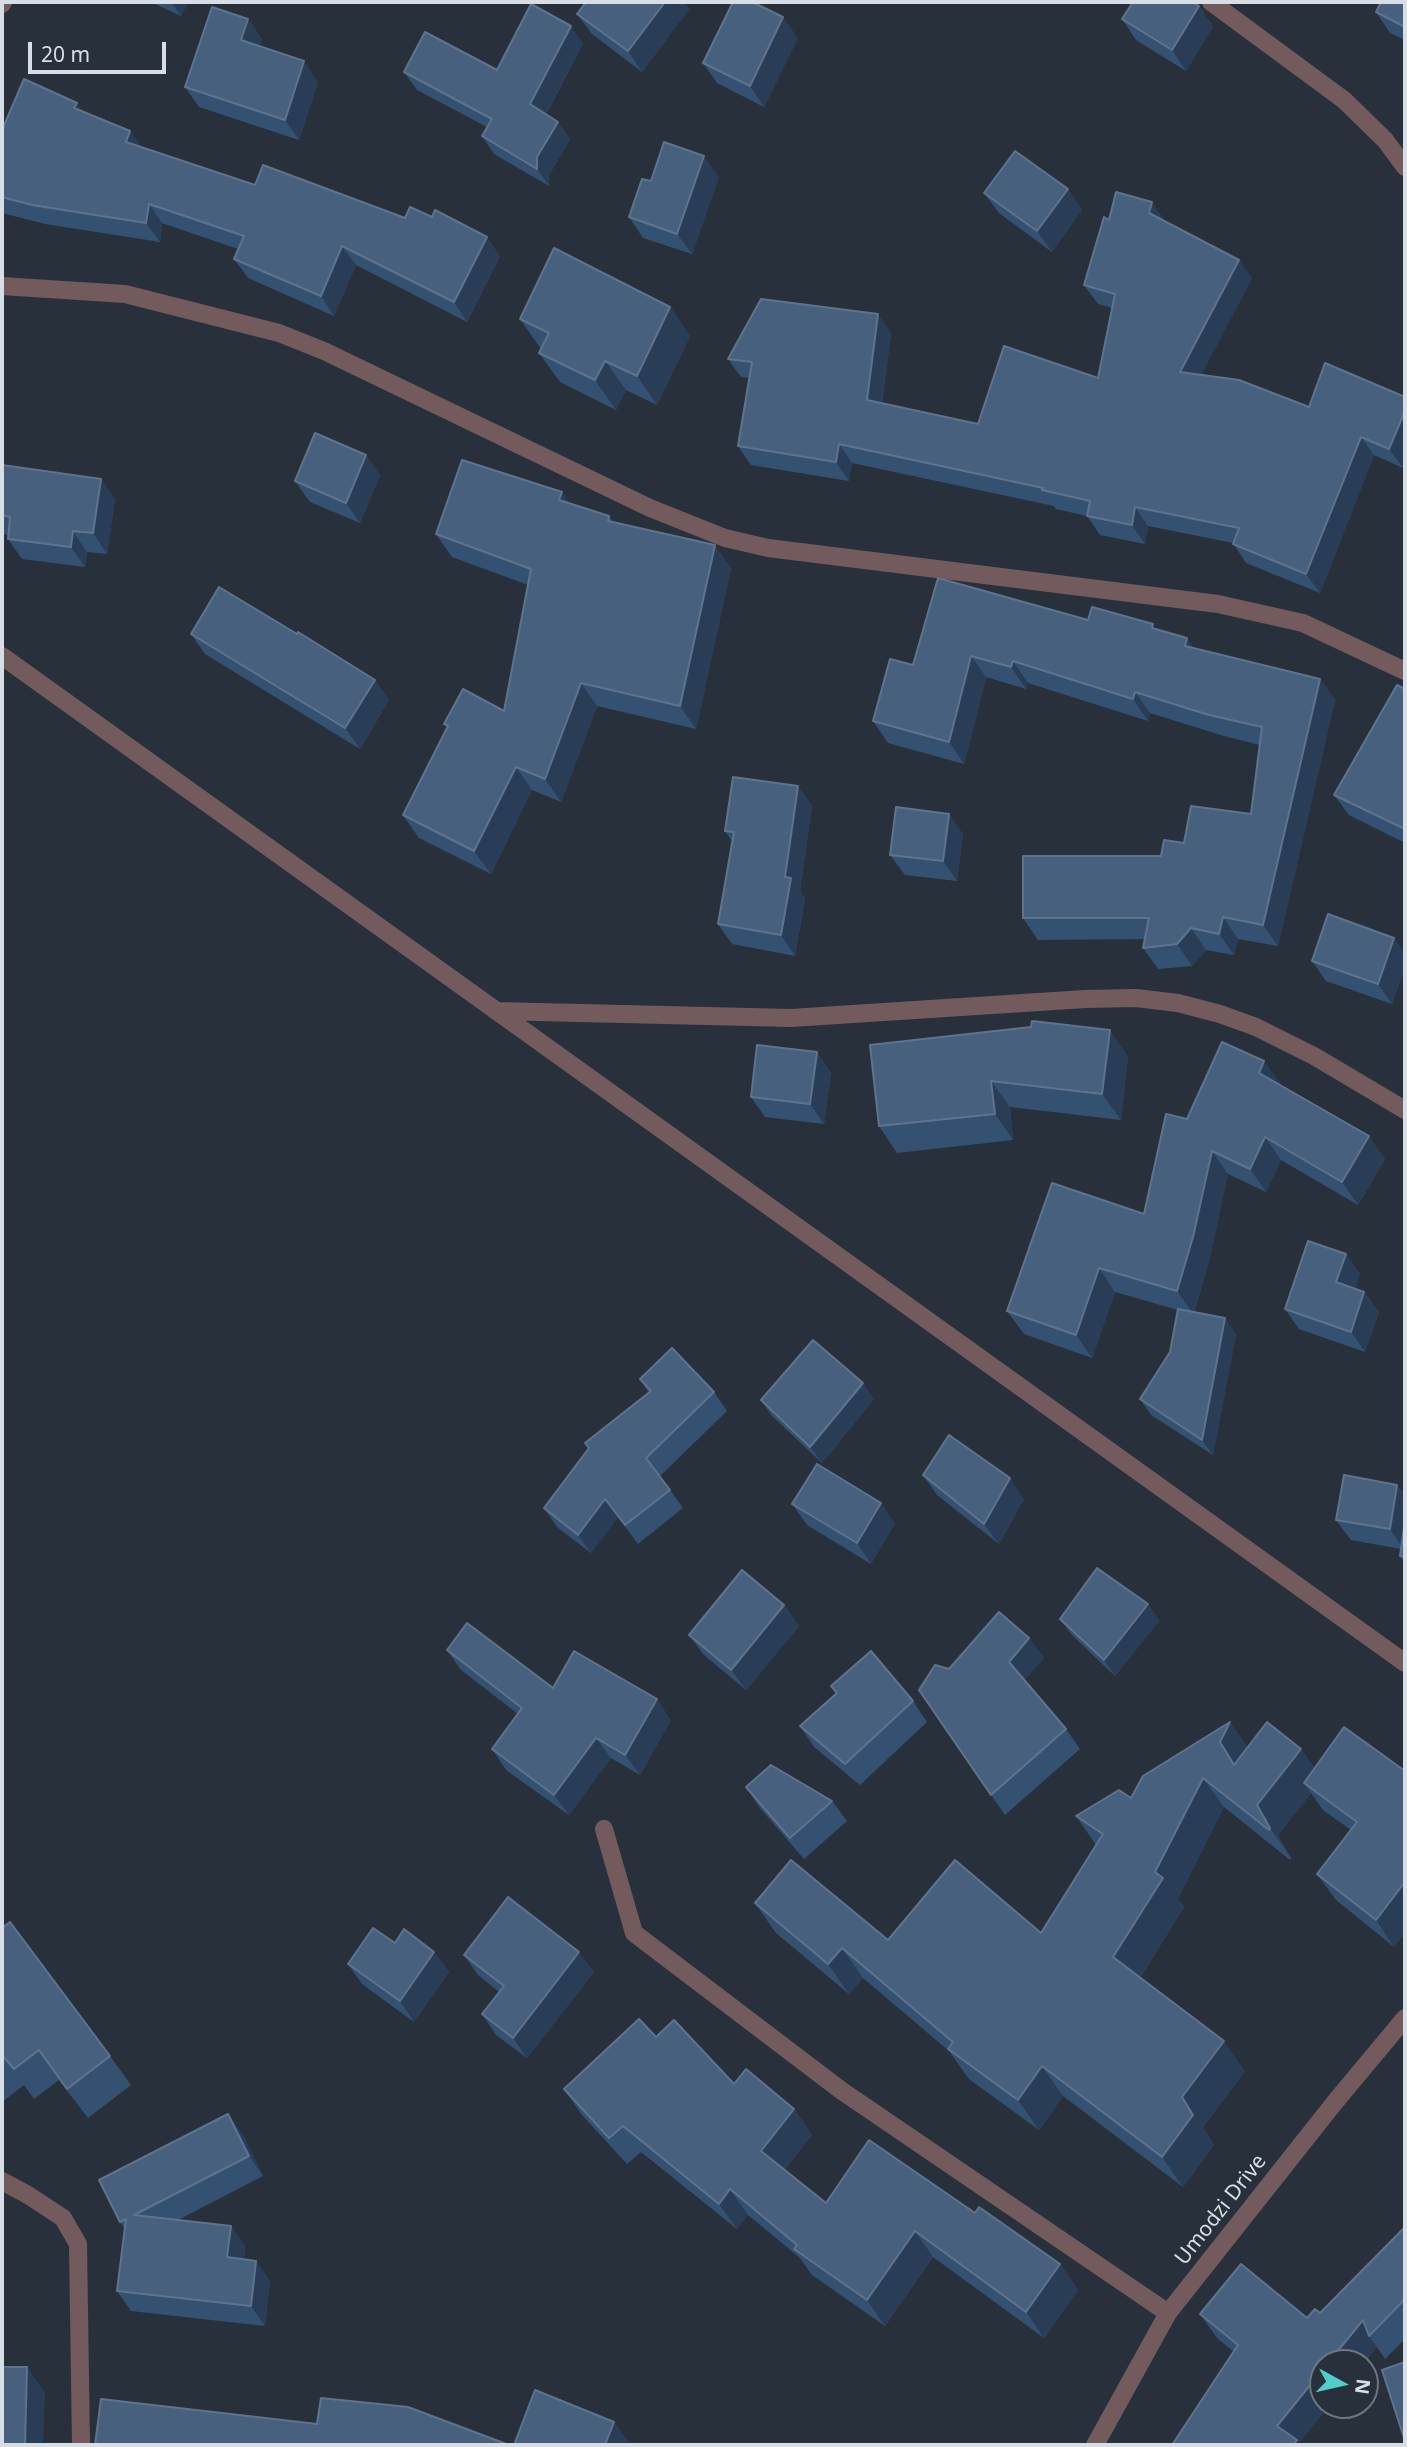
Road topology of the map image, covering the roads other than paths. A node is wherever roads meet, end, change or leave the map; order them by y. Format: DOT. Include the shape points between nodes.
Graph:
graph roads {
  1 [pos="1211,2"];
  2 [pos="1405,167"];
  3 [pos="2,286"];
  4 [pos="2,656"];
  5 [pos="1405,671"];
  6 [pos="496,1011"];
  7 [pos="1405,1110"];
  8 [pos="1405,1662"];
  9 [pos="604,1829"];
  10 [pos="1405,2018"];
  11 [pos="2,2181"];
  12 [pos="1168,2313"];
  13 [pos="81,2445"];
  14 [pos="1095,2445"];
  1 -- 2 [label="street" via="1344,100"];
  3 -- 5 [label="street" via="125,294 279,333 650,509 725,538 768,548 1218,604 1303,623"];
  4 -- 6 [label="street"];
  6 -- 7 [label="street" via="792,1018 1136,998 1178,1003 1255,1027"];
  6 -- 8 [label="street"];
  9 -- 12 [label="street" via="634,1933 842,2091"];
  10 -- 12 [label="street, Umodzi Drive"];
  11 -- 13 [label="street" via="63,2218 78,2244"];
  12 -- 14 [label="street, Umodzi Drive"];
}
